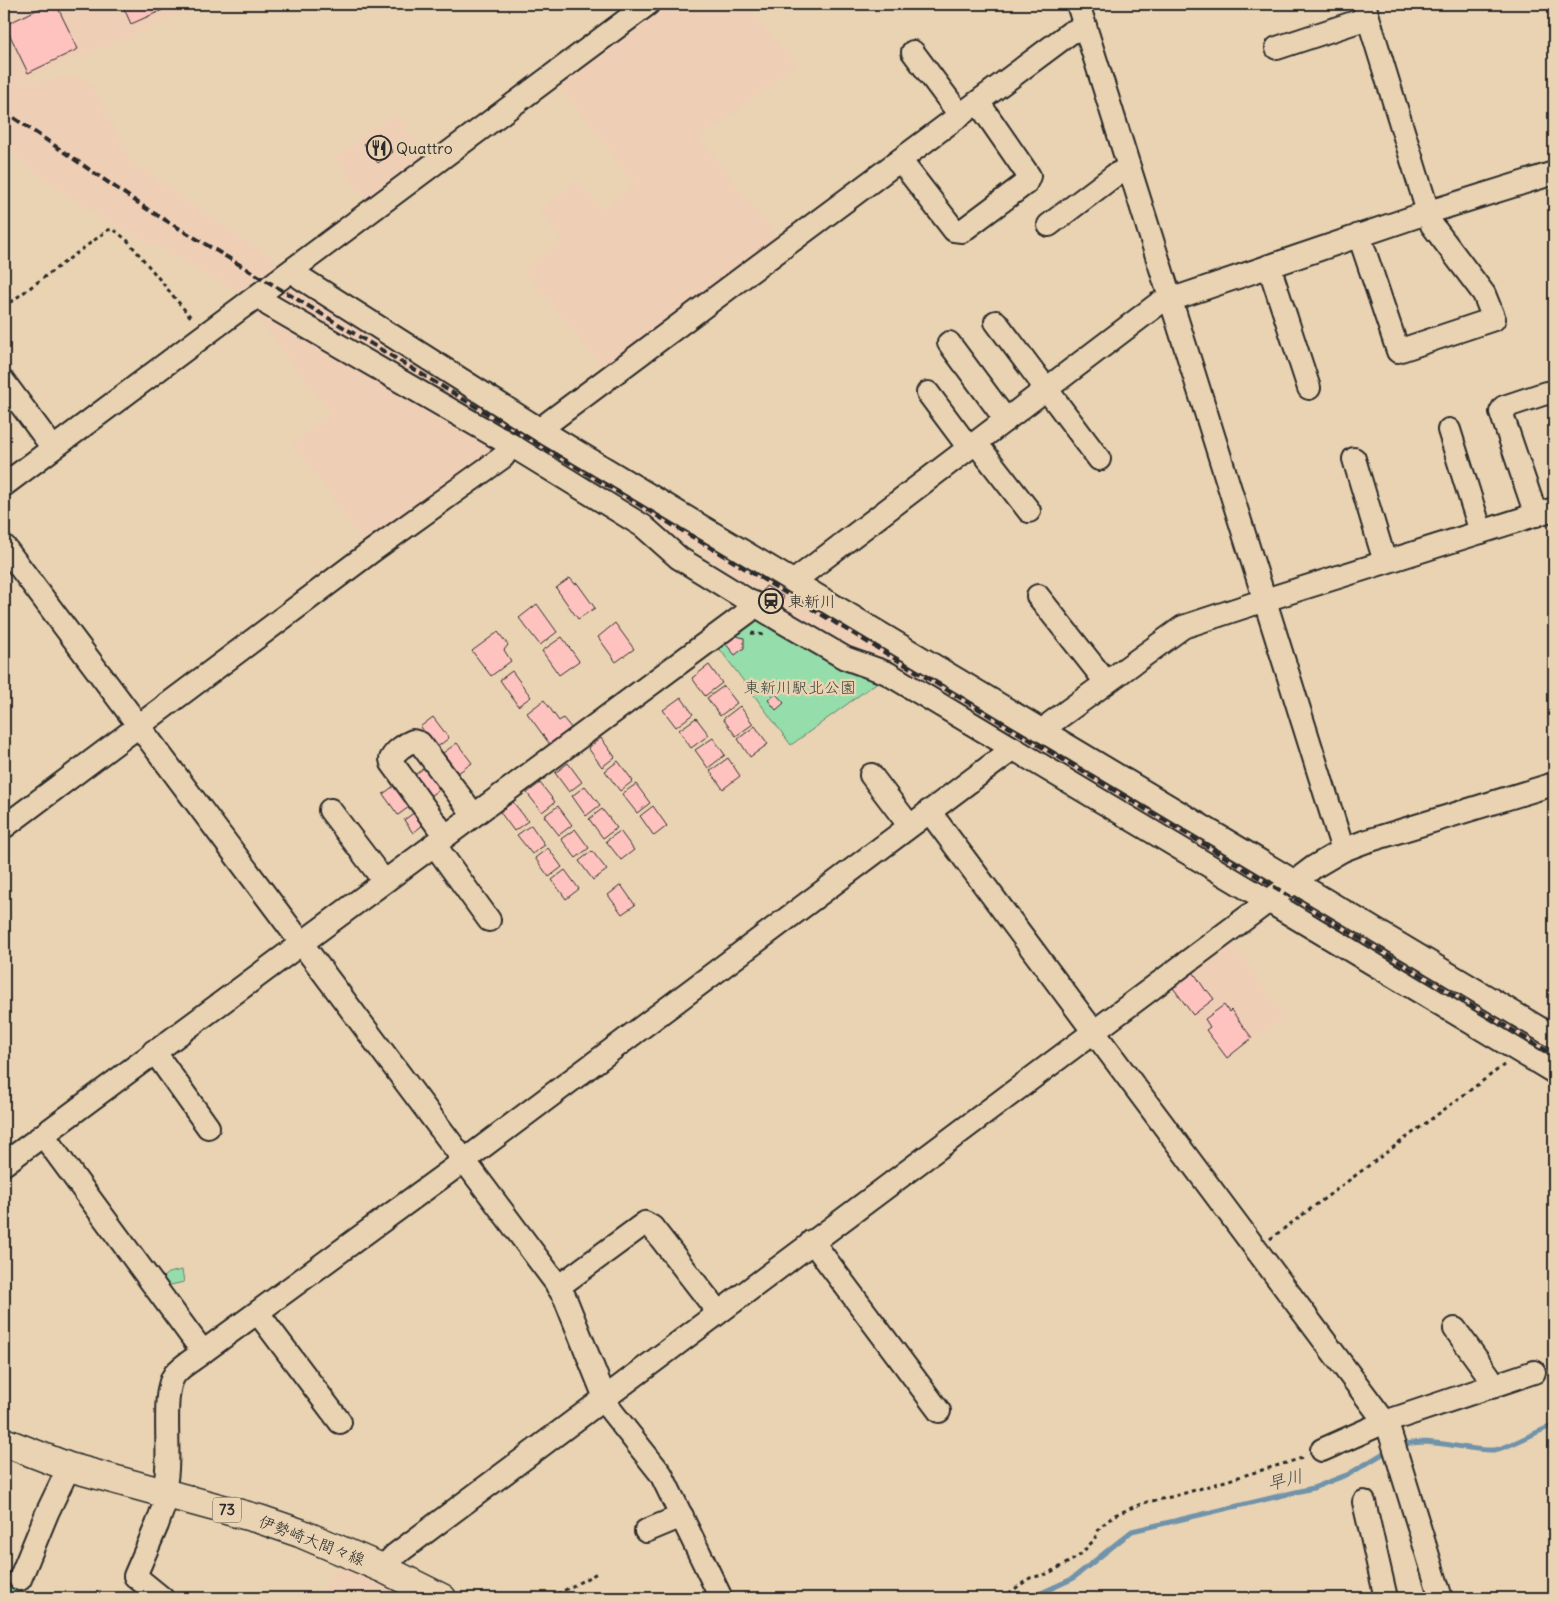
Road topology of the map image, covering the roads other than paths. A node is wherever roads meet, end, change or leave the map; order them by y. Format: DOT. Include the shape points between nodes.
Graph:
graph roads {
  1 [pos="648,4"];
  2 [pos="1078,4"];
  3 [pos="1366,11"];
  4 [pos="1085,26"];
  5 [pos="1277,48"];
  6 [pos="913,52"];
  7 [pos="969,108"];
  8 [pos="900,160"];
  9 [pos="1129,168"];
  10 [pos="1554,174"];
  11 [pos="1429,212"];
  12 [pos="1049,225"];
  13 [pos="1359,235"];
  14 [pos="1269,266"];
  15 [pos="294,270"];
  16 [pos="260,296"];
  17 [pos="1169,299"];
  18 [pos="996,322"];
  19 [pos="949,343"];
  20 [pos="4,382"];
  21 [pos="1309,388"];
  22 [pos="1047,389"];
  23 [pos="928,393"];
  24 [pos="1554,394"];
  25 [pos="1006,420"];
  26 [pos="1449,430"];
  27 [pos="542,431"];
  28 [pos="511,445"];
  29 [pos="972,445"];
  30 [pos="53,448"];
  31 [pos="1099,459"];
  32 [pos="1354,459"];
  33 [pos="4,485"];
  34 [pos="1029,511"];
  35 [pos="1545,512"];
  36 [pos="1481,532"];
  37 [pos="4,546"];
  38 [pos="1386,562"];
  39 [pos="794,580"];
  40 [pos="1038,596"];
  41 [pos="1265,600"];
  42 [pos="754,603"];
  43 [pos="1106,682"];
  44 [pos="141,726"];
  45 [pos="1044,731"];
  46 [pos="1010,747"];
  47 [pos="871,775"];
  48 [pos="1554,784"];
  49 [pos="330,810"];
  50 [pos="929,811"];
  51 [pos="474,815"];
  52 [pos="909,825"];
  53 [pos="4,827"];
  54 [pos="440,840"];
  55 [pos="1343,850"];
  56 [pos="384,881"];
  57 [pos="1295,881"];
  58 [pos="1268,902"];
  59 [pos="489,920"];
  60 [pos="302,942"];
  61 [pos="1094,1032"];
  62 [pos="1554,1037"];
  63 [pos="154,1051"];
  64 [pos="1554,1072"];
  65 [pos="208,1127"];
  66 [pos="43,1136"];
  67 [pos="465,1160"];
  68 [pos="4,1164"];
  69 [pos="812,1240"];
  70 [pos="558,1287"];
  71 [pos="258,1312"];
  72 [pos="718,1312"];
  73 [pos="1455,1329"];
  74 [pos="203,1352"];
  75 [pos="1534,1372"];
  76 [pos="1492,1387"];
  77 [pos="604,1397"];
  78 [pos="939,1411"];
  79 [pos="340,1422"];
  80 [pos="1388,1427"];
  81 [pos="4,1442"];
  82 [pos="1322,1450"];
  83 [pos="69,1467"];
  84 [pos="166,1494"];
  85 [pos="1364,1502"];
  86 [pos="682,1516"];
  87 [pos="646,1531"];
  88 [pos="382,1568"];
  89 [pos="20,1580"];
  90 [pos="162,1598"];
  91 [pos="442,1598"];
  92 [pos="721,1598"];
  93 [pos="1386,1598"];
  94 [pos="1441,1598"];
  1 -- 15 [label="street"];
  2 -- 4 [label="street"];
  3 -- 5 [label="street"];
  3 -- 11 [label="street"];
  4 -- 7 [label="street" via="1070,33"];
  4 -- 9 [label="street"];
  6 -- 7 [label="street"];
  7 -- 8 [label="street"];
  7 -- 8 [label="street" via="1029,176 1026,183 962,231 954,230"];
  8 -- 27 [label="street"];
  9 -- 12 [label="street"];
  9 -- 17 [label="street"];
  10 -- 11 [label="street"];
  11 -- 13 [label="street"];
  11 -- 13 [label="street" via="1432,225 1484,294 1494,319 1398,351"];
  13 -- 14 [label="street"];
  14 -- 17 [label="street"];
  14 -- 21 [label="street"];
  15 -- 16 [label="street"];
  15 -- 27 [label="street" via="301,278"];
  16 -- 28 [label="street" via="269,305"];
  16 -- 30 [label="street"];
  17 -- 22 [label="street" via="1158,304"];
  17 -- 41 [label="street"];
  18 -- 22 [label="street"];
  19 -- 25 [label="street"];
  20 -- 30 [label="street"];
  22 -- 25 [label="street"];
  22 -- 31 [label="street"];
  23 -- 29 [label="street"];
  24 -- 35 [label="street" via="1546,392 1504,407 1501,412"];
  25 -- 29 [label="street"];
  26 -- 36 [label="street"];
  27 -- 39 [label="street"];
  28 -- 42 [label="street" via="643,526 679,558"];
  28 -- 44 [label="street" via="503,457 364,557"];
  29 -- 34 [label="street"];
  29 -- 39 [label="street"];
  30 -- 33 [label="street"];
  32 -- 38 [label="street"];
  35 -- 36 [label="street"];
  36 -- 38 [label="street"];
  37 -- 44 [label="street"];
  38 -- 41 [label="street"];
  39 -- 45 [label="street"];
  40 -- 43 [label="street"];
  41 -- 43 [label="street" via="1183,627"];
  41 -- 55 [label="street"];
  42 -- 46 [label="street" via="845,658 886,673"];
  42 -- 51 [label="street" via="748,612"];
  43 -- 45 [label="street"];
  44 -- 53 [label="street"];
  44 -- 60 [label="street"];
  45 -- 57 [label="street"];
  46 -- 50 [label="street" via="1005,755"];
  46 -- 58 [label="street"];
  47 -- 52 [label="street"];
  48 -- 55 [label="street"];
  49 -- 56 [label="street"];
  50 -- 52 [label="street"];
  50 -- 61 [label="street"];
  51 -- 54 [label="street"];
  51 -- 54 [label="street" via="420,743 413,741 393,755 392,763"];
  52 -- 67 [label="street"];
  54 -- 56 [label="street"];
  54 -- 59 [label="street"];
  55 -- 57 [label="street" via="1326,858"];
  56 -- 60 [label="street"];
  57 -- 58 [label="street"];
  57 -- 62 [label="street"];
  58 -- 61 [label="street"];
  58 -- 64 [label="street"];
  60 -- 63 [label="street"];
  60 -- 67 [label="street"];
  61 -- 69 [label="street"];
  61 -- 80 [label="street"];
  63 -- 65 [label="street"];
  63 -- 66 [label="street"];
  66 -- 68 [label="street"];
  66 -- 74 [label="street"];
  67 -- 70 [label="street"];
  67 -- 71 [label="street"];
  69 -- 72 [label="street"];
  69 -- 78 [label="street"];
  70 -- 72 [label="street" via="645,1223 652,1226"];
  70 -- 77 [label="street"];
  71 -- 74 [label="street"];
  71 -- 79 [label="street"];
  72 -- 77 [label="street"];
  73 -- 76 [label="street" via="1489,1376"];
  74 -- 84 [label="street" via="175,1374 170,1388"];
  75 -- 76 [label="street"];
  76 -- 80 [label="street"];
  77 -- 86 [label="street" via="609,1408 656,1466"];
  77 -- 88 [label="street"];
  80 -- 82 [label="street"];
  80 -- 94 [label="street"];
  81 -- 83 [label="main road, 伊勢崎大間々線 / 73"];
  83 -- 84 [label="main road, 伊勢崎大間々線 / 73"];
  83 -- 89 [label="street"];
  84 -- 88 [label="main road, 伊勢崎大間々線 / 73" via="300,1533"];
  84 -- 90 [label="street" via="158,1525 135,1576"];
  85 -- 93 [label="street"];
  86 -- 87 [label="street"];
  86 -- 92 [label="street"];
  88 -- 91 [label="main road, 伊勢崎大間々線 / 73"];
}
